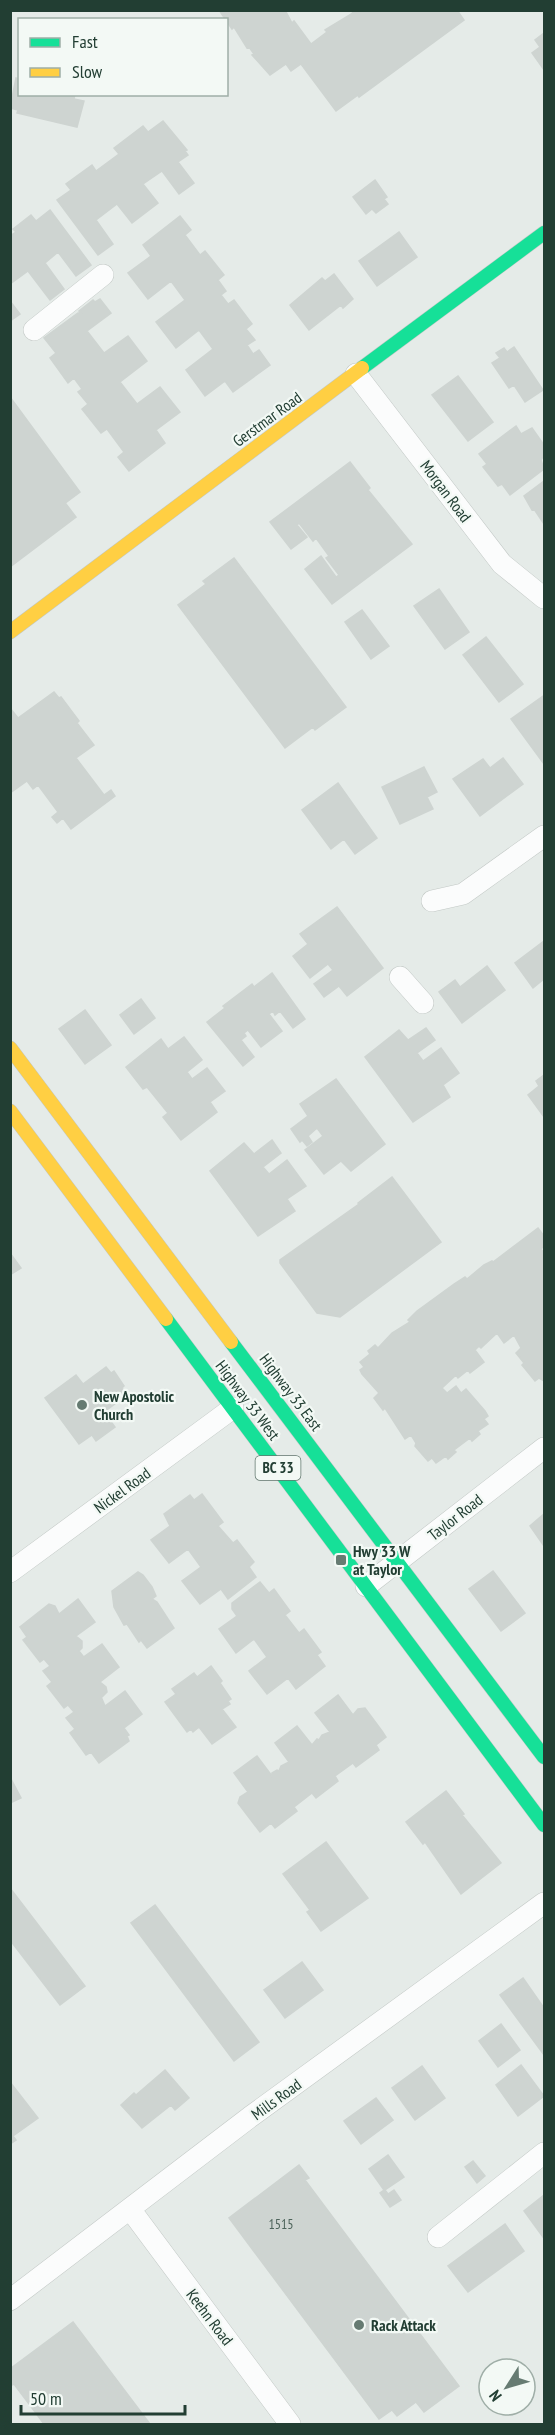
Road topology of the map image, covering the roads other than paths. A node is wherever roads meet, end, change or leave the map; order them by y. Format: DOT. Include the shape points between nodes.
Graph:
graph roads {
  1 [pos="544,234"];
  2 [pos="103,275"];
  3 [pos="34,330"];
  4 [pos="356,374"];
  5 [pos="544,598"];
  6 [pos="10,632"];
  7 [pos="544,836"];
  8 [pos="432,901"];
  9 [pos="400,977"];
  10 [pos="423,1002"];
  11 [pos="10,1048"];
  12 [pos="10,1111"];
  13 [pos="233,1408"];
  14 [pos="544,1448"];
  15 [pos="398,1562"];
  16 [pos="10,1572"];
  17 [pos="366,1586"];
  18 [pos="544,1757"];
  19 [pos="544,1825"];
  20 [pos="544,1903"];
  21 [pos="544,2153"];
  22 [pos="130,2209"];
  23 [pos="438,2237"];
  24 [pos="10,2300"];
  25 [pos="290,2424"];
  1 -- 4 [label="main road, Gerstmar Road"];
  2 -- 3 [label="street"];
  4 -- 5 [label="street, Morgan Road" via="502,564"];
  4 -- 6 [label="main road, Gerstmar Road"];
  7 -- 8 [label="street" via="463,894"];
  9 -- 10 [label="street"];
  11 -- 15 [label="main road, Highway 33 East / BC 33"];
  12 -- 13 [label="main road, Highway 33 West / BC 33"];
  13 -- 16 [label="street, Nickel Road"];
  13 -- 17 [label="main road, Highway 33 West / BC 33"];
  14 -- 15 [label="street, Taylor Road"];
  15 -- 17 [label="street, Taylor Road"];
  15 -- 18 [label="main road, Highway 33 East / BC 33"];
  17 -- 19 [label="main road, Highway 33 West / BC 33"];
  20 -- 22 [label="street, Mills Road"];
  21 -- 23 [label="street"];
  22 -- 24 [label="street, Mills Road"];
  22 -- 25 [label="street, Keehn Road"];
}
